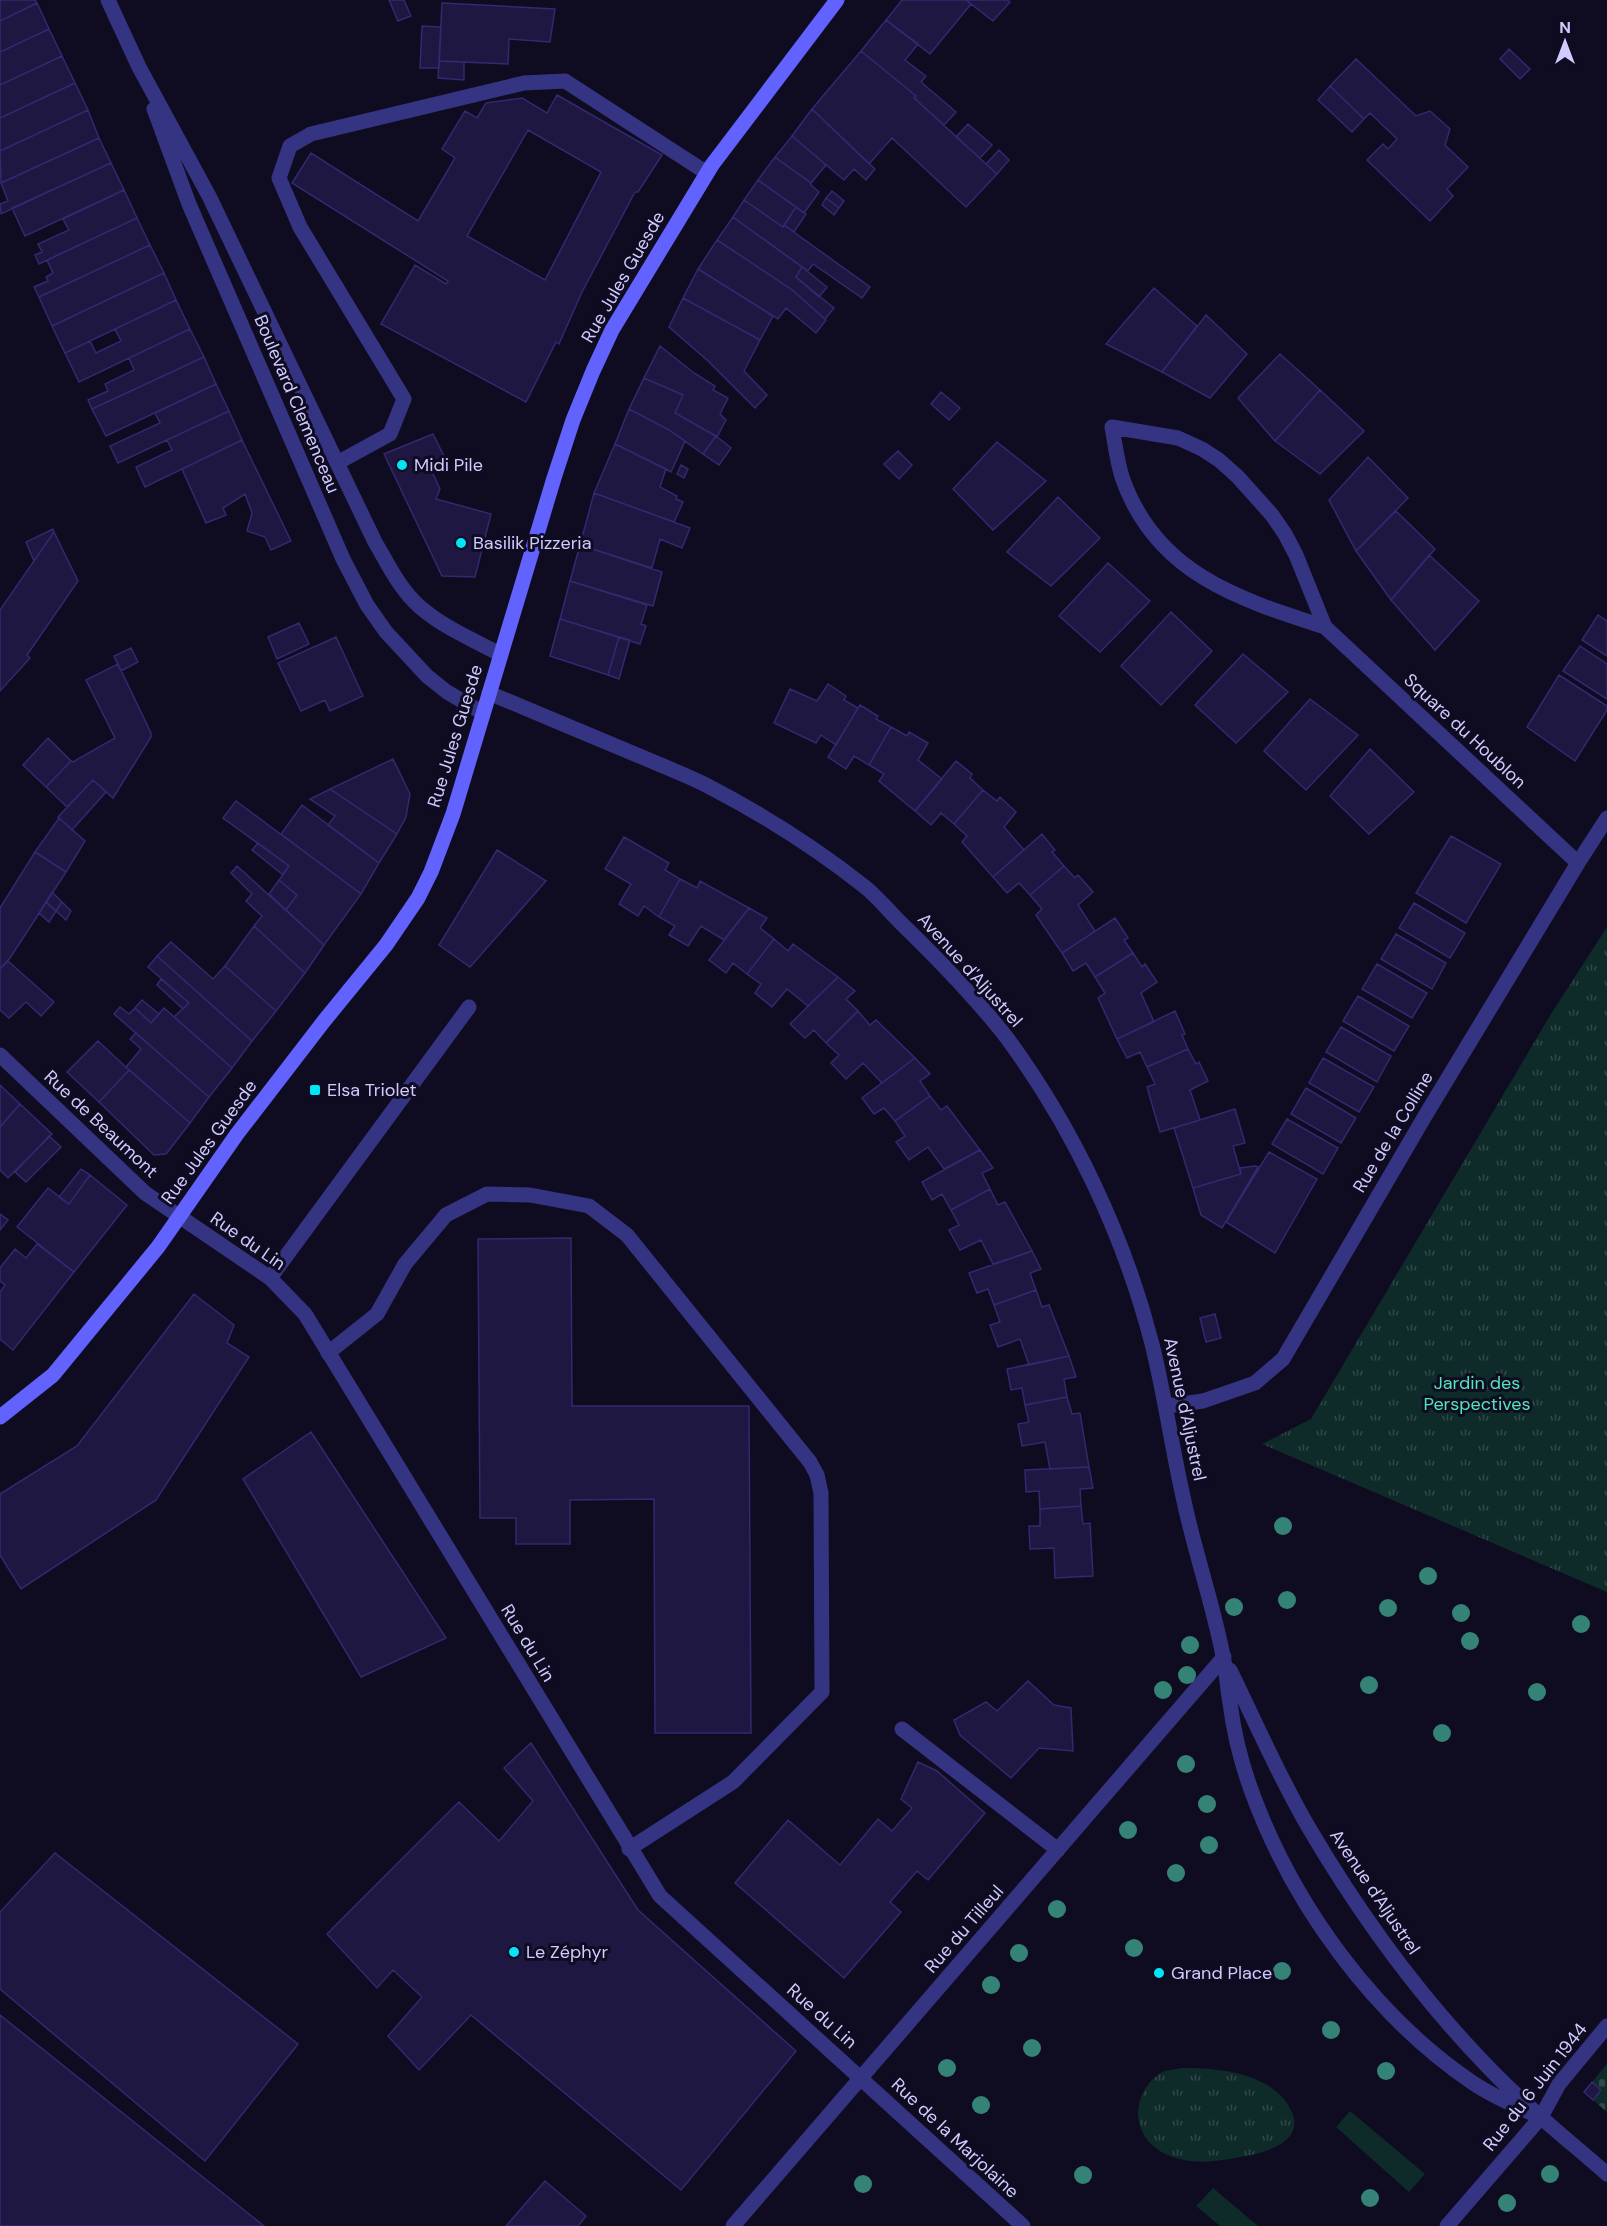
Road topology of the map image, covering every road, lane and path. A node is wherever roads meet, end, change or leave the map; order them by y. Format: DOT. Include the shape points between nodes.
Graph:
graph roads {
  1 [pos="108,0"];
  2 [pos="837,0"];
  3 [pos="139,67"];
  4 [pos="707,173"];
  5 [pos="337,463"];
  6 [pos="1325,627"];
  7 [pos="500,654"];
  8 [pos="489,693"];
  9 [pos="483,713"];
  10 [pos="1607,818"];
  11 [pos="1578,863"];
  12 [pos="469,1007"];
  13 [pos="0,1055"];
  14 [pos="179,1217"];
  15 [pos="270,1278"];
  16 [pos="328,1353"];
  17 [pos="1167,1406"];
  18 [pos="0,1417"];
  19 [pos="1224,1657"];
  20 [pos="902,1729"];
  21 [pos="630,1849"];
  22 [pos="1058,1850"];
  23 [pos="1607,2026"];
  24 [pos="862,2078"];
  25 [pos="1540,2117"];
  26 [pos="1607,2174"];
  27 [pos="733,2226"];
  28 [pos="1023,2226"];
  29 [pos="1447,2226"];
  1 -- 3 [label="street, Boulevard Clemenceau"];
  2 -- 4 [label="main road, Rue Jules Guesde"];
  3 -- 5 [label="street, Boulevard Clemenceau" via="209,196"];
  3 -- 9 [label="street, Boulevard Clemenceau" via="189,204 343,559 367,605 427,676"];
  4 -- 5 [label="street" via="565,81 524,83 473,95 311,134 290,146 279,178 300,228 404,399 390,434"];
  4 -- 7 [label="main road, Rue Jules Guesde" via="612,330 593,371 573,420"];
  5 -- 7 [label="street, Boulevard Clemenceau" via="375,542 418,606"];
  6 -- 6 [label="street, Square du Houblon" via="1285,534 1238,477 1219,460 1178,438 1112,427 1122,476 1131,498 1142,519 1170,552 1233,595"];
  6 -- 11 [label="street, Square du Houblon"];
  7 -- 8 [label="main road, Rue Jules Guesde"];
  8 -- 9 [label="main road, Rue Jules Guesde"];
  8 -- 17 [label="street, Avenue d'Aljustrel" via="703,783 763,816 869,890 952,974 1027,1068 1086,1170 1132,1280"];
  9 -- 14 [label="main road, Rue Jules Guesde" via="453,814 418,898"];
  10 -- 11 [label="street, Rue de la Colline"];
  11 -- 17 [label="street, Rue de la Colline" via="1377,1195 1283,1359 1255,1383 1211,1399"];
  12 -- 15 [label="street"];
  13 -- 14 [label="street, Rue de Beaumont" via="145,1193"];
  14 -- 15 [label="street, Rue du Lin"];
  14 -- 18 [label="main road, Rue Jules Guesde" via="53,1375"];
  15 -- 16 [label="street, Rue du Lin" via="305,1314"];
  16 -- 21 [label="street, Rue du Lin"];
  16 -- 21 [label="street" via="377,1314 405,1264 446,1215 487,1194 530,1195 589,1206 627,1235 810,1461 821,1493 822,1692 733,1782"];
  17 -- 19 [label="street, Avenue d'Aljustrel" via="1183,1499"];
  19 -- 22 [label="street, Rue du Tilleul"];
  19 -- 25 [label="street, Avenue d'Aljustrel" via="1300,1811 1374,1930 1447,2022"];
  19 -- 25 [label="street, Avenue d'Aljustrel" via="1230,1708 1252,1792 1275,1847 1324,1932 1356,1973 1420,2040 1471,2082"];
  20 -- 22 [label="street"];
  21 -- 24 [label="street, Rue du Lin" via="660,1896"];
  22 -- 24 [label="street, Rue du Tilleul"];
  23 -- 25 [label="street, Rue du 6 Juin 1944" via="1559,2084"];
  24 -- 27 [label="street, Rue du Tilleul"];
  24 -- 28 [label="street, Rue de la Marjolaine"];
  25 -- 26 [label="street, Avenue d'Aljustrel"];
  25 -- 29 [label="street, Rue du 6 Juin 1944"];
}
